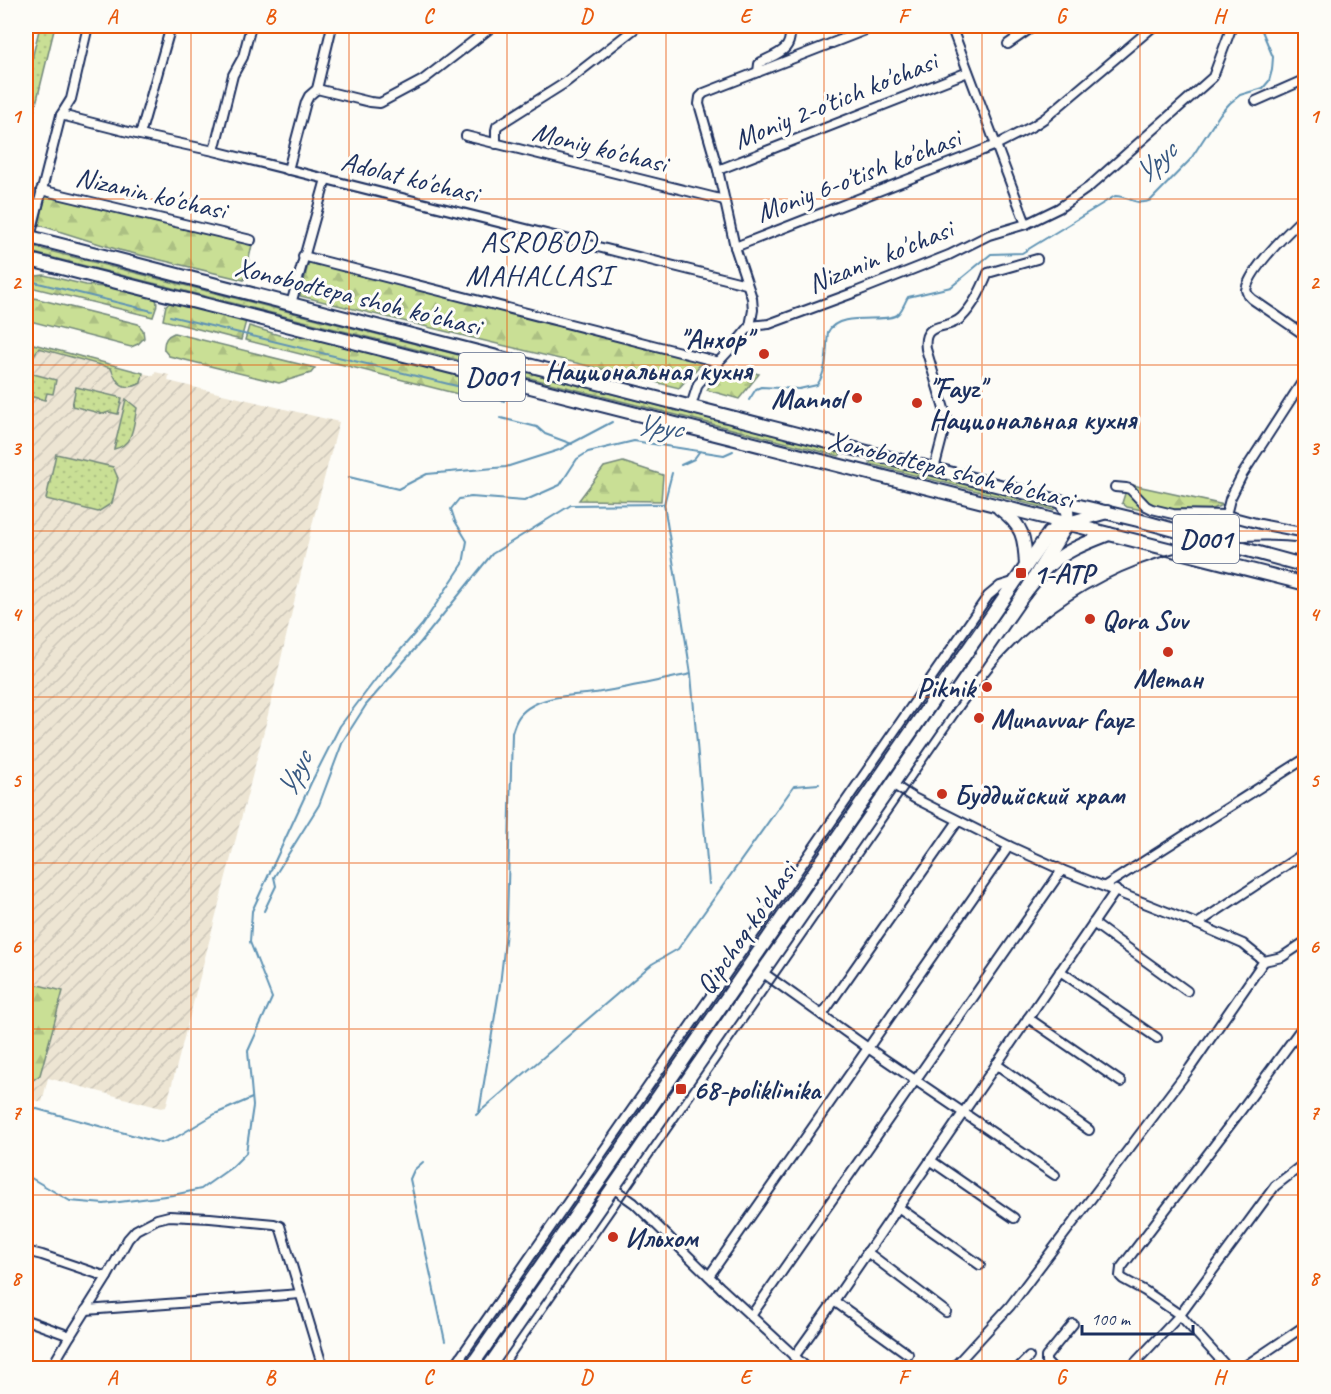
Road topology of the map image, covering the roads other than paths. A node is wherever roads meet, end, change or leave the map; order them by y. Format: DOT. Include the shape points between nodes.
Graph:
graph roads {
  1 [pos="88,26"];
  2 [pos="171,26"];
  3 [pos="251,26"];
  4 [pos="332,26"];
  5 [pos="493,26"];
  6 [pos="638,26"];
  7 [pos="789,26"];
  8 [pos="876,26"];
  9 [pos="951,26"];
  10 [pos="1034,26"];
  11 [pos="1154,26"];
  12 [pos="1232,26"];
  13 [pos="1008,44"];
  14 [pos="758,72"];
  15 [pos="968,72"];
  16 [pos="1305,79"];
  17 [pos="317,89"];
  18 [pos="1256,101"];
  19 [pos="61,115"];
  20 [pos="140,135"];
  21 [pos="466,136"];
  22 [pos="496,144"];
  23 [pos="996,146"];
  24 [pos="214,151"];
  25 [pos="288,170"];
  26 [pos="718,170"];
  27 [pos="326,179"];
  28 [pos="41,190"];
  29 [pos="724,200"];
  30 [pos="1305,215"];
  31 [pos="1026,224"];
  32 [pos="28,236"];
  33 [pos="251,240"];
  34 [pos="735,247"];
  35 [pos="303,256"];
  36 [pos="26,259"];
  37 [pos="1037,259"];
  38 [pos="746,284"];
  39 [pos="291,304"];
  40 [pos="750,326"];
  41 [pos="1305,336"];
  42 [pos="719,362"];
  43 [pos="1305,376"];
  44 [pos="691,406"];
  45 [pos="849,447"];
  46 [pos="844,466"];
  47 [pos="934,469"];
  48 [pos="1115,487"];
  49 [pos="1060,501"];
  50 [pos="990,503"];
  51 [pos="1107,512"];
  52 [pos="1226,514"];
  53 [pos="1068,523"];
  54 [pos="1305,532"];
  55 [pos="1105,533"];
  56 [pos="1305,564"];
  57 [pos="1026,566"];
  58 [pos="1015,581"];
  59 [pos="1305,584"];
  60 [pos="1024,594"];
  61 [pos="1305,758"];
  62 [pos="889,764"];
  63 [pos="901,772"];
  64 [pos="892,784"];
  65 [pos="958,820"];
  66 [pos="1009,846"];
  67 [pos="1305,852"];
  68 [pos="1062,870"];
  69 [pos="1106,886"];
  70 [pos="1116,890"];
  71 [pos="1093,923"];
  72 [pos="1197,924"];
  73 [pos="1305,941"];
  74 [pos="1264,961"];
  75 [pos="1060,971"];
  76 [pos="762,972"];
  77 [pos="1187,991"];
  78 [pos="822,1015"];
  79 [pos="1028,1018"];
  80 [pos="1305,1022"];
  81 [pos="1157,1038"];
  82 [pos="868,1048"];
  83 [pos="996,1064"];
  84 [pos="915,1080"];
  85 [pos="1121,1082"];
  86 [pos="963,1112"];
  87 [pos="1089,1130"];
  88 [pos="930,1160"];
  89 [pos="1305,1162"];
  90 [pos="1054,1175"];
  91 [pos="613,1188"];
  92 [pos="898,1208"];
  93 [pos="1014,1218"];
  94 [pos="26,1251"];
  95 [pos="867,1252"];
  96 [pos="980,1265"];
  97 [pos="709,1276"];
  98 [pos="107,1277"];
  99 [pos="300,1294"];
  100 [pos="834,1300"];
  101 [pos="86,1310"];
  102 [pos="946,1312"];
  103 [pos="1180,1315"];
  104 [pos="751,1316"];
  105 [pos="26,1320"];
  106 [pos="1073,1324"];
  107 [pos="1305,1325"];
  108 [pos="70,1336"];
  109 [pos="908,1354"];
  110 [pos="794,1357"];
  111 [pos="1029,1357"];
  112 [pos="51,1368"];
  113 [pos="323,1368"];
  114 [pos="453,1368"];
  115 [pos="470,1368"];
  116 [pos="488,1368"];
  117 [pos="807,1368"];
  118 [pos="953,1368"];
  119 [pos="1018,1368"];
  120 [pos="1052,1368"];
  121 [pos="1130,1368"];
  122 [pos="1228,1368"];
  123 [pos="1242,1368"];
  1 -- 19 [label="street" via="71,99"];
  2 -- 20 [label="street"];
  3 -- 24 [label="street" via="243,57 233,75"];
  4 -- 17 [label="street"];
  5 -- 17 [label="street" via="423,80 380,103"];
  6 -- 22 [label="street" via="565,83 497,126"];
  7 -- 14 [label="street" via="791,37 787,47 761,62"];
  8 -- 14 [label="street, Moniy ko'chasi"];
  9 -- 15 [label="street"];
  10 -- 13 [label="street"];
  11 -- 23 [label="street, Moniy 6-o'tish ko'chasi" via="1045,118"];
  12 -- 31 [label="street, Nizanin ko'chasi" via="1213,77 1089,187"];
  14 -- 26 [label="street, Moniy ko'chasi" via="700,97"];
  15 -- 23 [label="street"];
  15 -- 26 [label="street, Moniy 2-o'tich ko'chasi"];
  16 -- 18 [label="street"];
  17 -- 25 [label="street" via="306,102"];
  19 -- 20 [label="street, Adolat ko'chasi"];
  19 -- 28 [label="street"];
  20 -- 24 [label="street, Adolat ko'chasi"];
  21 -- 22 [label="street, Moniy ko'chasi"];
  22 -- 29 [label="street, Moniy ko'chasi"];
  23 -- 31 [label="street"];
  23 -- 34 [label="street, Moniy 6-o'tish ko'chasi"];
  24 -- 25 [label="street, Adolat ko'chasi"];
  25 -- 27 [label="street, Adolat ko'chasi"];
  26 -- 29 [label="street, Moniy ko'chasi"];
  27 -- 35 [label="street"];
  27 -- 38 [label="street, Adolat ko'chasi"];
  28 -- 32 [label="street"];
  28 -- 33 [label="street, Nizanin ko'chasi"];
  29 -- 34 [label="street, Moniy ko'chasi"];
  30 -- 41 [label="street" via="1267,256 1246,290 1252,299"];
  31 -- 40 [label="street, Nizanin ko'chasi" via="989,235 949,255 769,324"];
  32 -- 39 [label="main road, Xonobodtepa shoh ko'chasi / D001"];
  34 -- 38 [label="street, Moniy ko'chasi"];
  35 -- 39 [label="street"];
  35 -- 42 [label="street"];
  36 -- 46 [label="main road, Xonobodtepa shoh ko'chasi / D001"];
  37 -- 47 [label="street" via="988,273 976,300 958,321 928,333 926,349 947,419"];
  38 -- 40 [label="street, Moniy ko'chasi" via="753,304"];
  39 -- 44 [label="main road, Xonobodtepa shoh ko'chasi / D001"];
  40 -- 42 [label="street"];
  42 -- 44 [label="street" via="698,384"];
  43 -- 52 [label="street" via="1249,464"];
  44 -- 45 [label="main road, Xonobodtepa shoh ko'chasi / D001"];
  45 -- 46 [label="main road" via="853,458"];
  45 -- 47 [label="main road, Xonobodtepa shoh ko'chasi / D001"];
  46 -- 50 [label="main road, Xonobodtepa shoh ko'chasi / D001"];
  47 -- 49 [label="main road, Xonobodtepa shoh ko'chasi / D001"];
  48 -- 52 [label="street" via="1130,489 1152,509 1173,514"];
  49 -- 51 [label="main road, Xonobodtepa shoh ko'chasi / D001"];
  49 -- 53 [label="main road" via="1067,511"];
  50 -- 53 [label="main road, Xonobodtepa shoh ko'chasi / D001"];
  50 -- 57 [label="main road" via="1018,526 1025,542"];
  51 -- 53 [label="main road, Qipchoq ko'chasi"];
  51 -- 55 [label="main road"];
  51 -- 56 [label="main road, Xonobodtepa shoh ko'chasi / D001"];
  52 -- 54 [label="street"];
  53 -- 55 [label="main road, Xonobodtepa shoh ko'chasi / D001"];
  53 -- 57 [label="main road, Qipchoq ko'chasi" via="1048,533"];
  53 -- 60 [label="main road, Qipchoq ko'chasi"];
  55 -- 59 [label="main road, Xonobodtepa shoh ko'chasi / D001"];
  55 -- 60 [label="main road" via="1058,558"];
  57 -- 58 [label="main road, Qipchoq ko'chasi"];
  58 -- 62 [label="main road, Qipchoq ko'chasi"];
  58 -- 114 [label="street" via="988,596"];
  60 -- 63 [label="main road, Qipchoq ko'chasi"];
  61 -- 69 [label="street"];
  62 -- 63 [label="main road"];
  62 -- 115 [label="main road, Qipchoq ko'chasi"];
  63 -- 64 [label="main road, Qipchoq ko'chasi"];
  64 -- 65 [label="street"];
  64 -- 76 [label="main road, Qipchoq ko'chasi"];
  65 -- 66 [label="street"];
  65 -- 78 [label="street"];
  66 -- 68 [label="street"];
  66 -- 82 [label="street"];
  67 -- 72 [label="street"];
  68 -- 69 [label="street"];
  68 -- 84 [label="street"];
  69 -- 70 [label="street"];
  70 -- 71 [label="street"];
  70 -- 72 [label="street"];
  71 -- 75 [label="street"];
  71 -- 77 [label="street"];
  72 -- 74 [label="street" via="1243,944"];
  73 -- 74 [label="street" via="1282,957"];
  74 -- 118 [label="street" via="1190,1068 1010,1306"];
  75 -- 79 [label="street"];
  75 -- 81 [label="street"];
  76 -- 78 [label="street"];
  76 -- 91 [label="main road, Qipchoq ko'chasi"];
  78 -- 82 [label="street"];
  79 -- 83 [label="street"];
  79 -- 85 [label="street"];
  80 -- 103 [label="street" via="1121,1268 1123,1279"];
  82 -- 84 [label="street"];
  82 -- 97 [label="street"];
  83 -- 86 [label="street"];
  83 -- 87 [label="street"];
  84 -- 86 [label="street"];
  84 -- 104 [label="street"];
  86 -- 88 [label="street"];
  86 -- 90 [label="street"];
  88 -- 92 [label="street"];
  88 -- 93 [label="street"];
  89 -- 103 [label="street" via="1275,1186"];
  91 -- 97 [label="street" via="634,1203"];
  91 -- 116 [label="main road, Qipchoq ko'chasi"];
  92 -- 95 [label="street"];
  92 -- 96 [label="street"];
  94 -- 98 [label="street"];
  95 -- 100 [label="street"];
  95 -- 102 [label="street"];
  97 -- 104 [label="street"];
  98 -- 99 [label="street" via="128,1239 157,1219 230,1219 280,1226"];
  98 -- 101 [label="street"];
  99 -- 101 [label="street"];
  99 -- 113 [label="street"];
  100 -- 109 [label="street"];
  100 -- 110 [label="street"];
  101 -- 108 [label="street"];
  103 -- 121 [label="street"];
  103 -- 122 [label="street"];
  104 -- 110 [label="street"];
  105 -- 108 [label="street"];
  106 -- 120 [label="street" via="1046,1357"];
  107 -- 123 [label="street"];
  108 -- 112 [label="street"];
  110 -- 117 [label="street"];
  111 -- 119 [label="street"];
}
